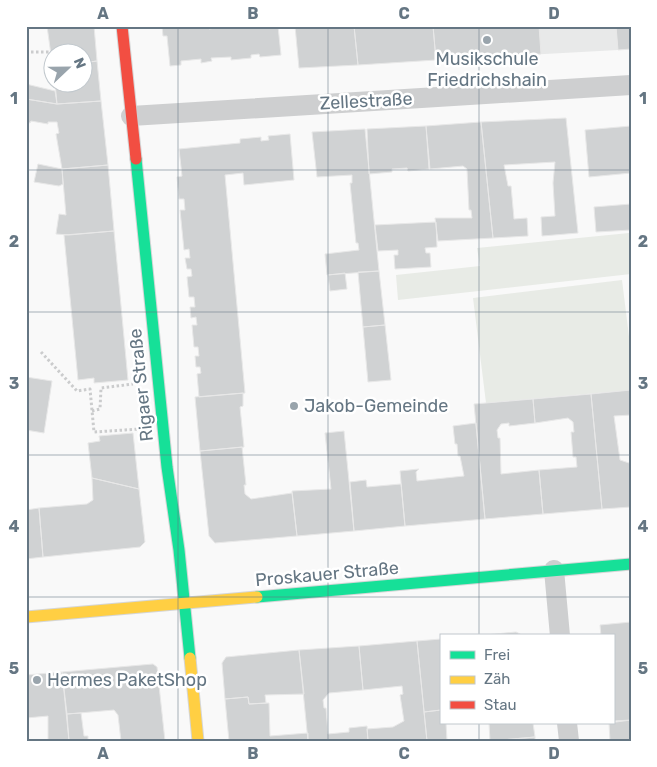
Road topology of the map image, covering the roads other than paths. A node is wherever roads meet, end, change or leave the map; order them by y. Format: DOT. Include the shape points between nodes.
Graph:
graph roads {
  1 [pos="122,26"];
  2 [pos="631,85"];
  3 [pos="131,116"];
  4 [pos="631,564"];
  5 [pos="554,570"];
  6 [pos="185,603"];
  7 [pos="26,617"];
  8 [pos="560,634"];
  9 [pos="567,724"];
  10 [pos="198,741"];
  11 [pos="569,741"];
  1 -- 3 [label="street, Rigaer Straße"];
  2 -- 3 [label="street, Zellestraße"];
  3 -- 6 [label="street, Rigaer Straße" via="167,467"];
  4 -- 5 [label="street, Proskauer Straße"];
  5 -- 6 [label="street, Proskauer Straße"];
  5 -- 8 [label="street"];
  6 -- 7 [label="street, Proskauer Straße"];
  6 -- 10 [label="street, Rigaer Straße"];
  9 -- 11 [label="street"];
}
